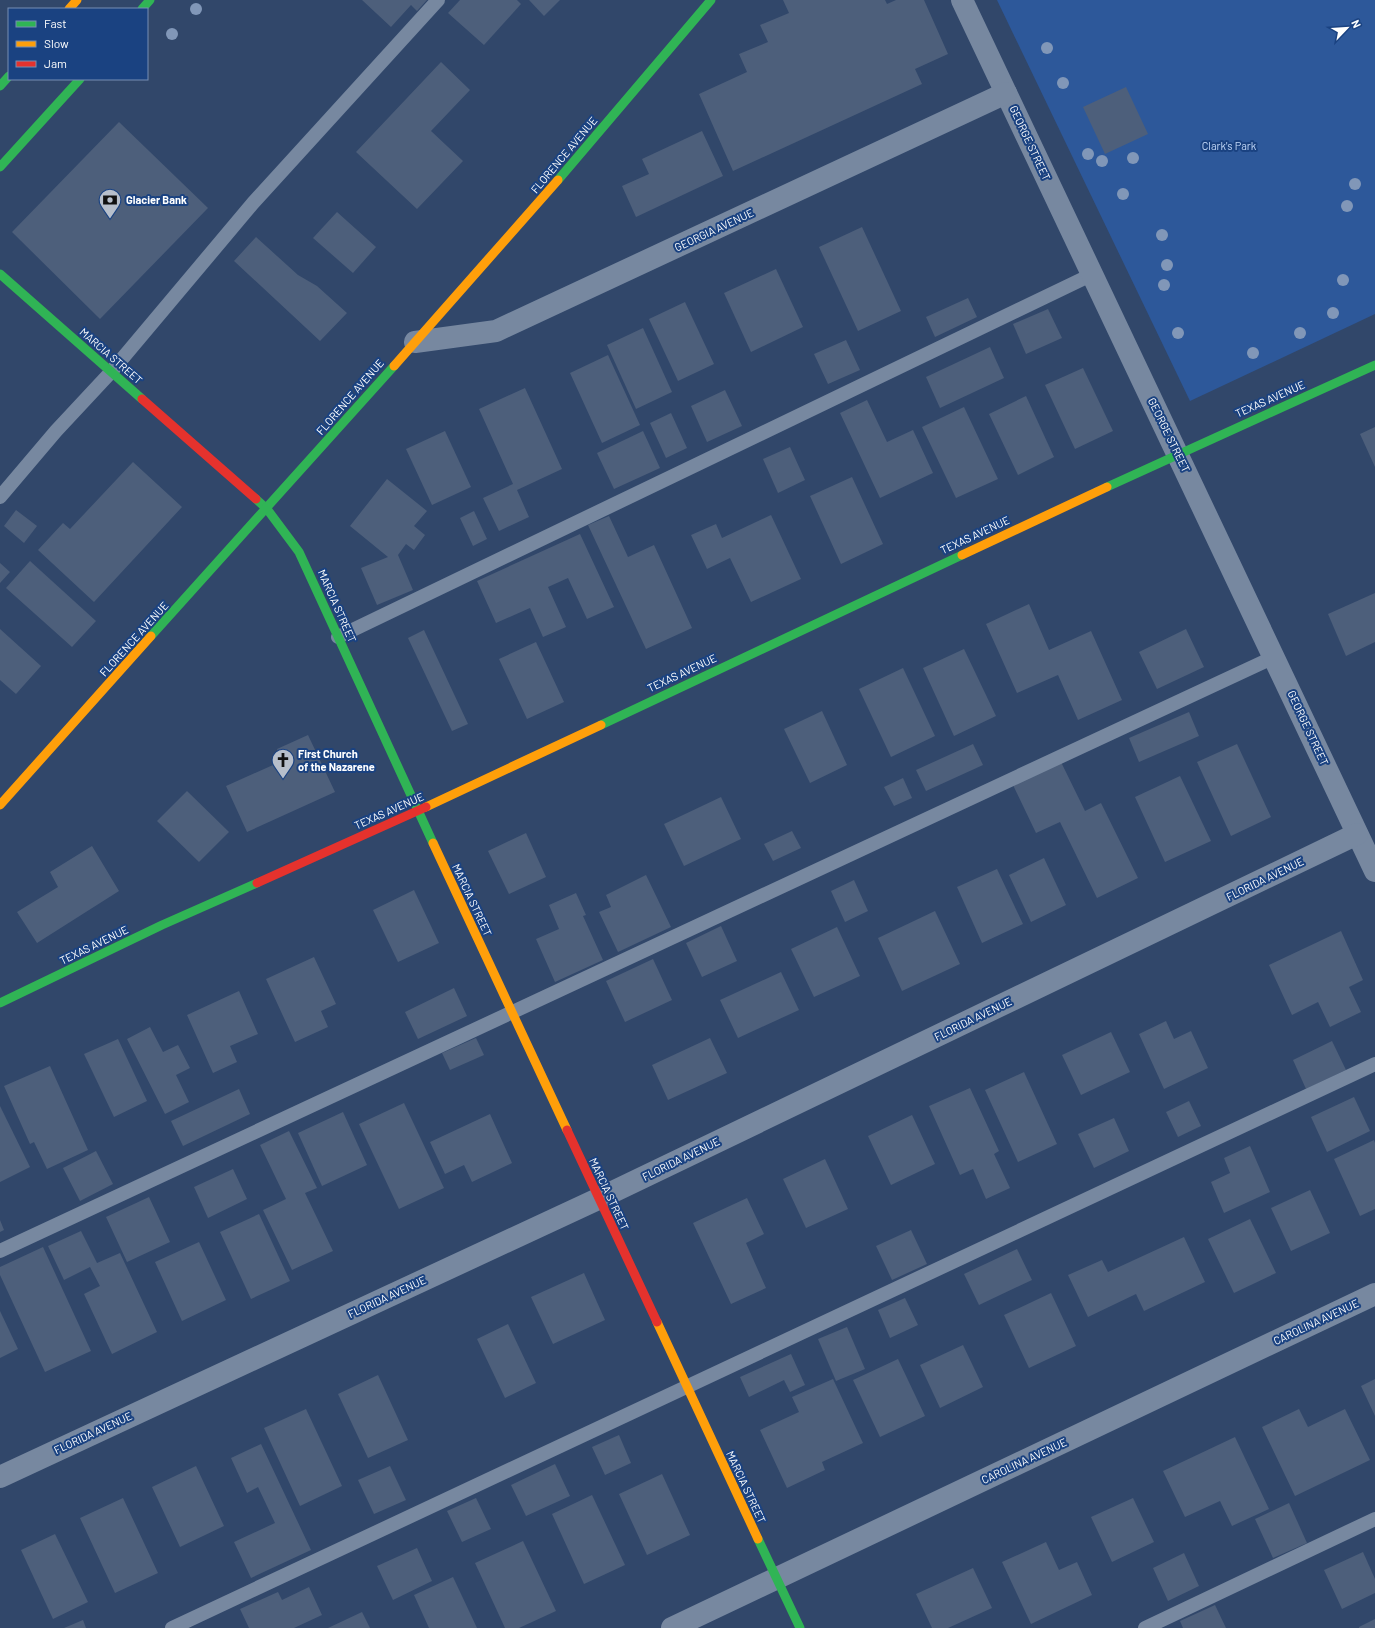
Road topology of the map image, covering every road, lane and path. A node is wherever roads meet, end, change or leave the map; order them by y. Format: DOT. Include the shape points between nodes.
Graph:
graph roads {
  1 [pos="77,0"];
  2 [pos="150,0"];
  3 [pos="438,0"];
  4 [pos="712,0"];
  5 [pos="962,0"];
  6 [pos="70,8"];
  7 [pos="143,8"];
  8 [pos="8,77"];
  9 [pos="79,80"];
  10 [pos="0,86"];
  11 [pos="1006,93"];
  12 [pos="0,167"];
  13 [pos="0,274"];
  14 [pos="1093,274"];
  15 [pos="415,342"];
  16 [pos="1375,364"];
  17 [pos="112,372"];
  18 [pos="1178,453"];
  19 [pos="0,497"];
  20 [pos="267,509"];
  21 [pos="338,637"];
  22 [pos="1274,658"];
  23 [pos="0,805"];
  24 [pos="418,811"];
  25 [pos="1357,834"];
  26 [pos="1375,871"];
  27 [pos="0,1003"];
  28 [pos="511,1012"];
  29 [pos="1375,1064"];
  30 [pos="598,1199"];
  31 [pos="0,1251"];
  32 [pos="1375,1294"];
  33 [pos="686,1386"];
  34 [pos="0,1477"];
  35 [pos="1375,1519"];
  36 [pos="776,1579"];
  37 [pos="172,1628"];
  38 [pos="672,1628"];
  39 [pos="800,1628"];
  40 [pos="1145,1628"];
  1 -- 6 [label="street"];
  2 -- 7 [label="street"];
  3 -- 17 [label="lane" via="253,203"];
  4 -- 15 [label="street, FLORENCE AVENUE" via="516,230"];
  5 -- 11 [label="street, GEORGE STREET"];
  8 -- 10 [label="street"];
  9 -- 12 [label="street"];
  11 -- 14 [label="street, GEORGE STREET"];
  11 -- 15 [label="street, GEORGIA AVENUE" via="496,331"];
  13 -- 17 [label="street, MARCIA STREET"];
  14 -- 18 [label="street, GEORGE STREET"];
  14 -- 21 [label="lane"];
  15 -- 20 [label="street, FLORENCE AVENUE"];
  16 -- 18 [label="street, TEXAS AVENUE"];
  17 -- 19 [label="lane" via="56,431"];
  17 -- 20 [label="street, MARCIA STREET"];
  18 -- 22 [label="street, GEORGE STREET"];
  18 -- 24 [label="street, TEXAS AVENUE"];
  20 -- 21 [label="street, MARCIA STREET" via="299,552"];
  20 -- 23 [label="street, FLORENCE AVENUE"];
  21 -- 24 [label="street, MARCIA STREET"];
  22 -- 25 [label="street, GEORGE STREET"];
  22 -- 28 [label="lane"];
  24 -- 27 [label="street, TEXAS AVENUE" via="162,925"];
  24 -- 28 [label="street, MARCIA STREET"];
  25 -- 26 [label="street, GEORGE STREET"];
  25 -- 30 [label="street, FLORIDA AVENUE"];
  28 -- 30 [label="street, MARCIA STREET"];
  28 -- 31 [label="lane"];
  29 -- 33 [label="lane"];
  30 -- 33 [label="street, MARCIA STREET"];
  30 -- 34 [label="street, FLORIDA AVENUE"];
  32 -- 36 [label="street, CAROLINA AVENUE"];
  33 -- 36 [label="street, MARCIA STREET"];
  33 -- 37 [label="lane"];
  35 -- 40 [label="lane"];
  36 -- 38 [label="street, CAROLINA AVENUE"];
  36 -- 39 [label="street, MARCIA STREET"];
}
